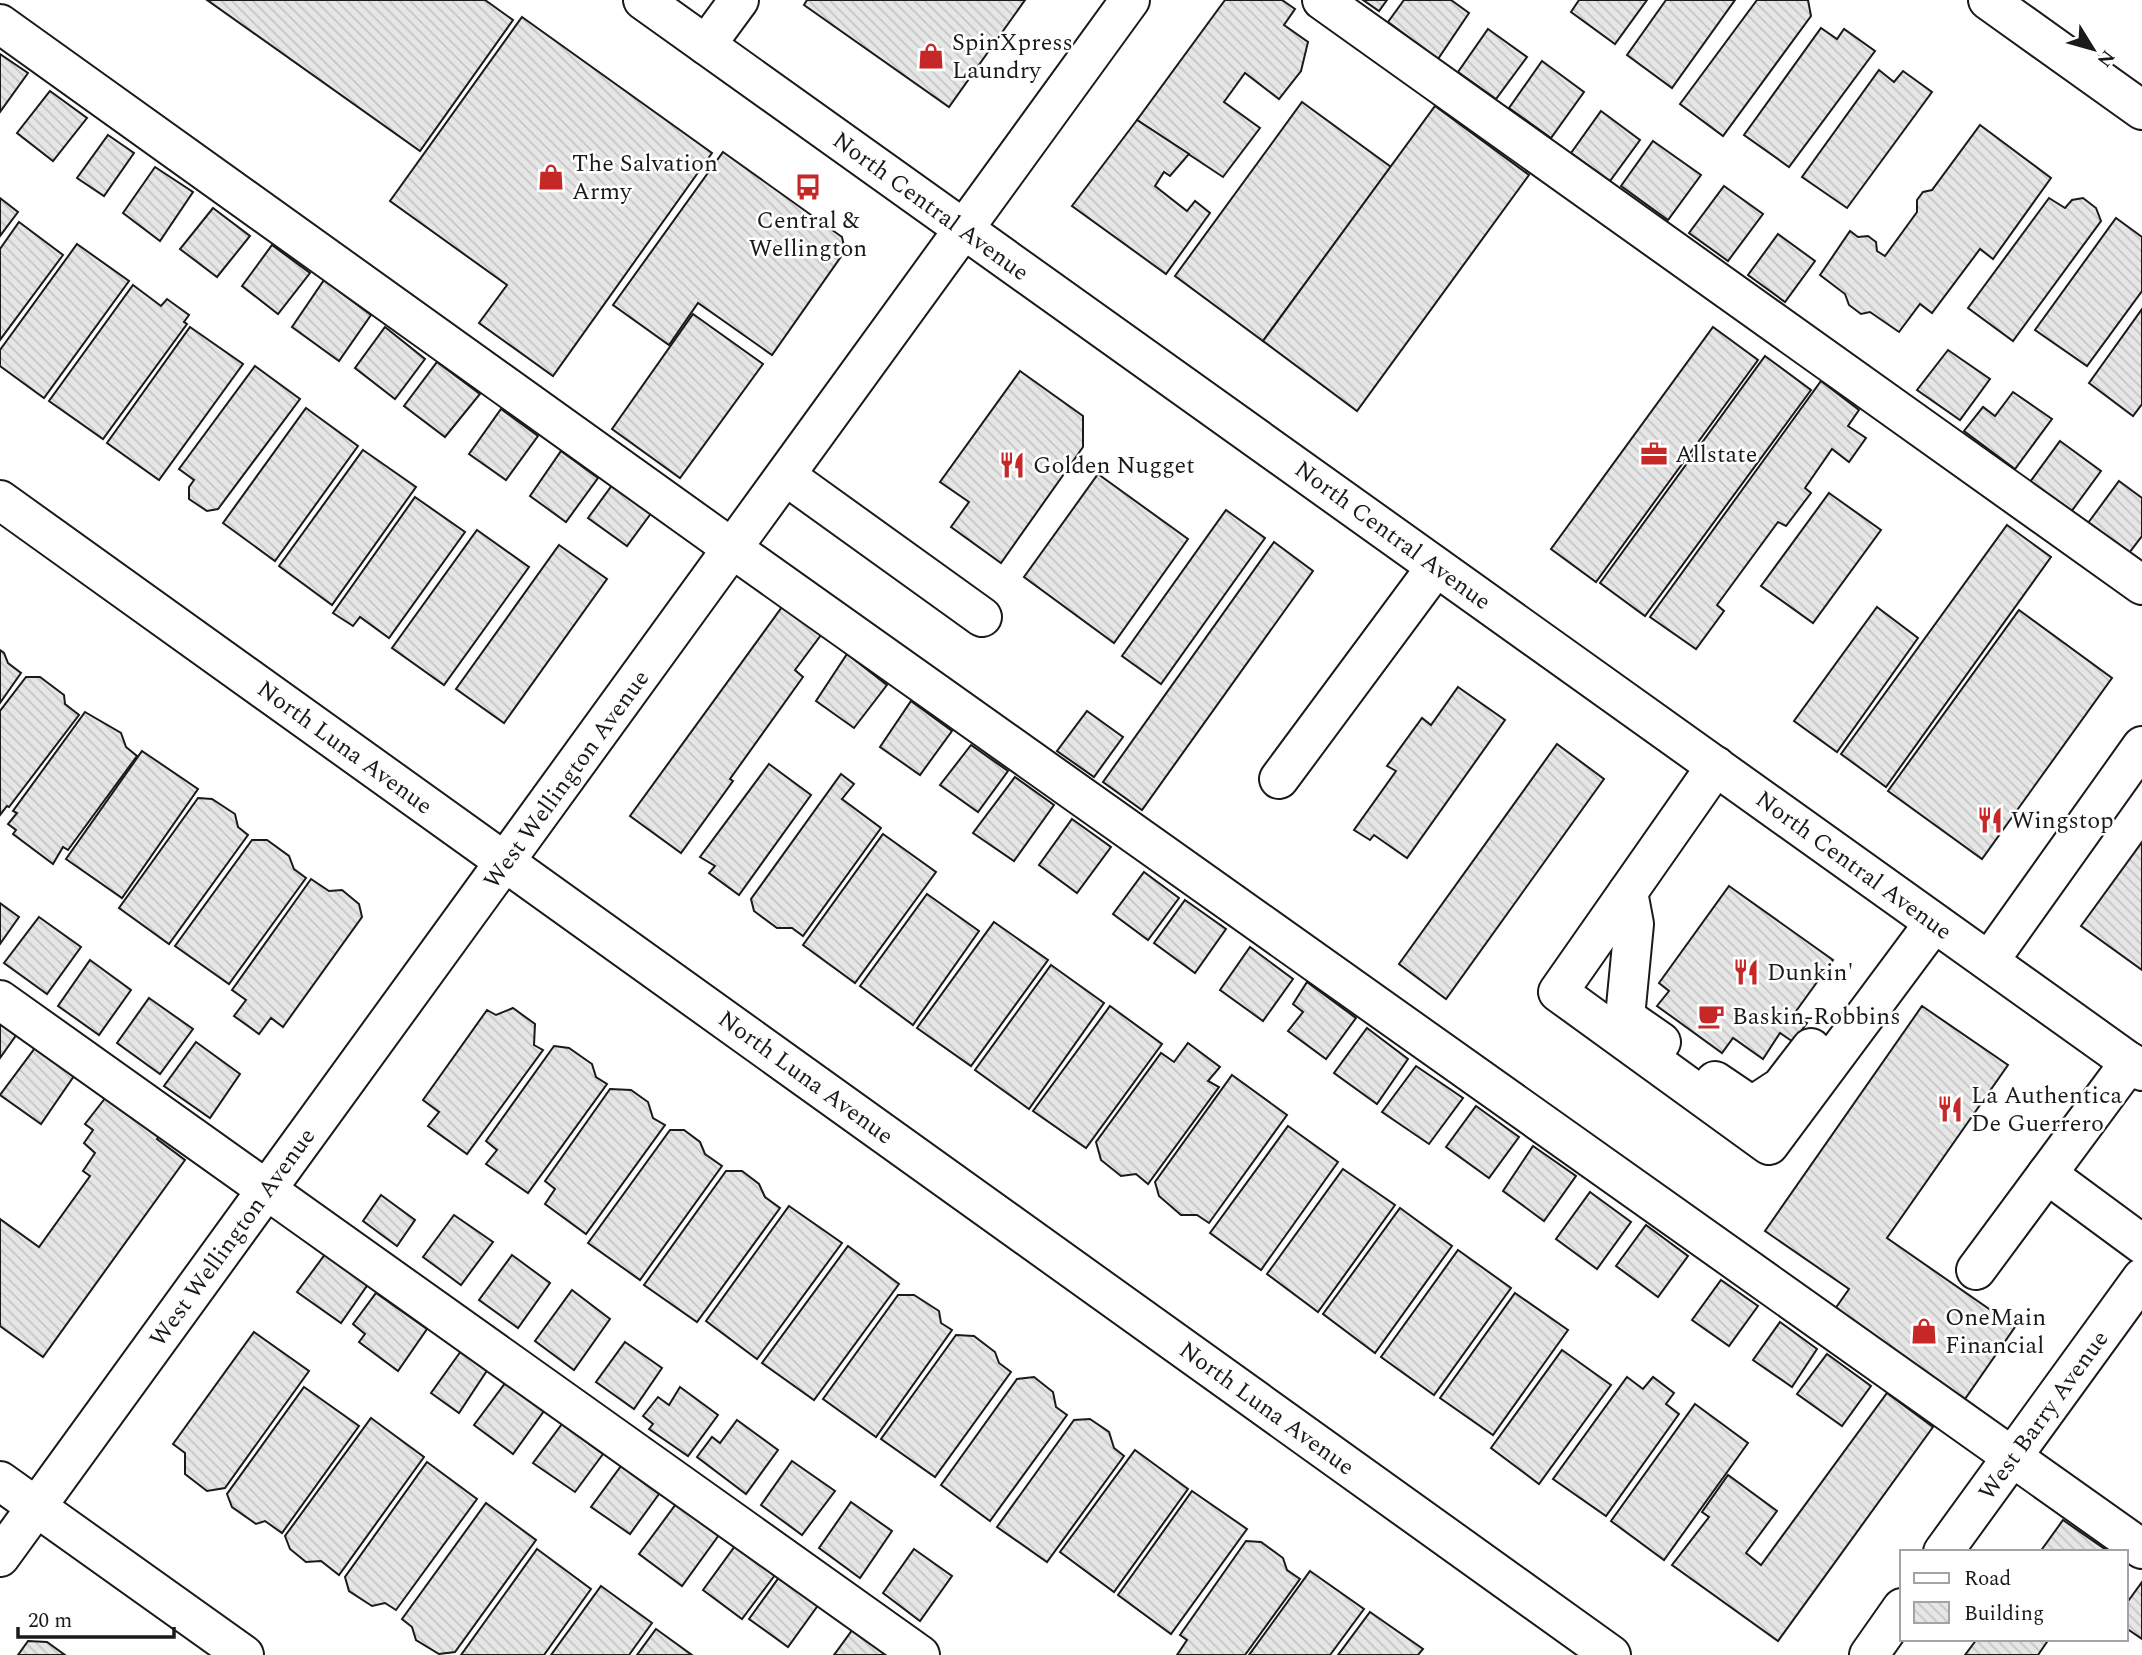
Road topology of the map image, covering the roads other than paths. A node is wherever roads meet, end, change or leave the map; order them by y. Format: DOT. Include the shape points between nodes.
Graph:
graph roads {
  1 [pos="643,0"];
  2 [pos="739,0"];
  3 [pos="1130,0"];
  4 [pos="1322,0"];
  5 [pos="1987,0"];
  6 [pos="0,24"];
  7 [pos="706,45"];
  8 [pos="2142,110"];
  9 [pos="964,230"];
  10 [pos="786,476"];
  11 [pos="0,500"];
  12 [pos="733,549"];
  13 [pos="1436,567"];
  14 [pos="2142,585"];
  15 [pos="982,617"];
  16 [pos="2142,746"];
  17 [pos="1716,766"];
  18 [pos="1279,779"];
  19 [pos="505,862"];
  20 [pos="1628,892"];
  21 [pos="1934,923"];
  22 [pos="1989,961"];
  23 [pos="1890,983"];
  24 [pos="0,1000"];
  25 [pos="2136,1066"];
  26 [pos="2047,1174"];
  27 [pos="267,1190"];
  28 [pos="2142,1244"];
  29 [pos="1976,1270"];
  30 [pos="2142,1278"];
  31 [pos="2012,1457"];
  32 [pos="0,1481"];
  33 [pos="36,1507"];
  34 [pos="2142,1549"];
  35 [pos="1944,1550"];
  36 [pos="0,1557"];
  37 [pos="1900,1611"];
  38 [pos="244,1655"];
  39 [pos="920,1655"];
  40 [pos="1611,1655"];
  41 [pos="1869,1655"];
  1 -- 7 [label="street, North Central Avenue"];
  2 -- 7 [label="street"];
  3 -- 9 [label="street, West Wellington Avenue"];
  4 -- 14 [label="street"];
  5 -- 8 [label="street"];
  6 -- 12 [label="street"];
  7 -- 9 [label="street, North Central Avenue"];
  9 -- 10 [label="street, West Wellington Avenue"];
  9 -- 13 [label="street, North Central Avenue"];
  10 -- 12 [label="street, West Wellington Avenue"];
  10 -- 15 [label="street"];
  11 -- 19 [label="street, North Luna Avenue"];
  12 -- 19 [label="street, West Wellington Avenue"];
  12 -- 31 [label="street"];
  13 -- 17 [label="street, North Central Avenue"];
  13 -- 18 [label="street"];
  16 -- 22 [label="street"];
  17 -- 20 [label="street"];
  17 -- 21 [label="street, North Central Avenue"];
  19 -- 27 [label="street, West Wellington Avenue"];
  19 -- 40 [label="street, North Luna Avenue"];
  20 -- 23 [label="street" via="1634,923 1625,1017 1752,1107 1780,1087 1850,996"];
  20 -- 23 [label="street" via="1558,992 1769,1145"];
  21 -- 22 [label="street, North Central Avenue"];
  21 -- 23 [label="street"];
  22 -- 25 [label="street, North Central Avenue"];
  24 -- 27 [label="street"];
  25 -- 26 [label="street"];
  26 -- 28 [label="street"];
  26 -- 29 [label="street"];
  27 -- 33 [label="street, West Wellington Avenue"];
  27 -- 39 [label="street"];
  30 -- 31 [label="street, West Barry Avenue"];
  31 -- 34 [label="street"];
  31 -- 35 [label="street, West Barry Avenue"];
  32 -- 33 [label="street"];
  33 -- 36 [label="street, West Wellington Avenue"];
  33 -- 38 [label="street"];
  37 -- 41 [label="street"];
}
